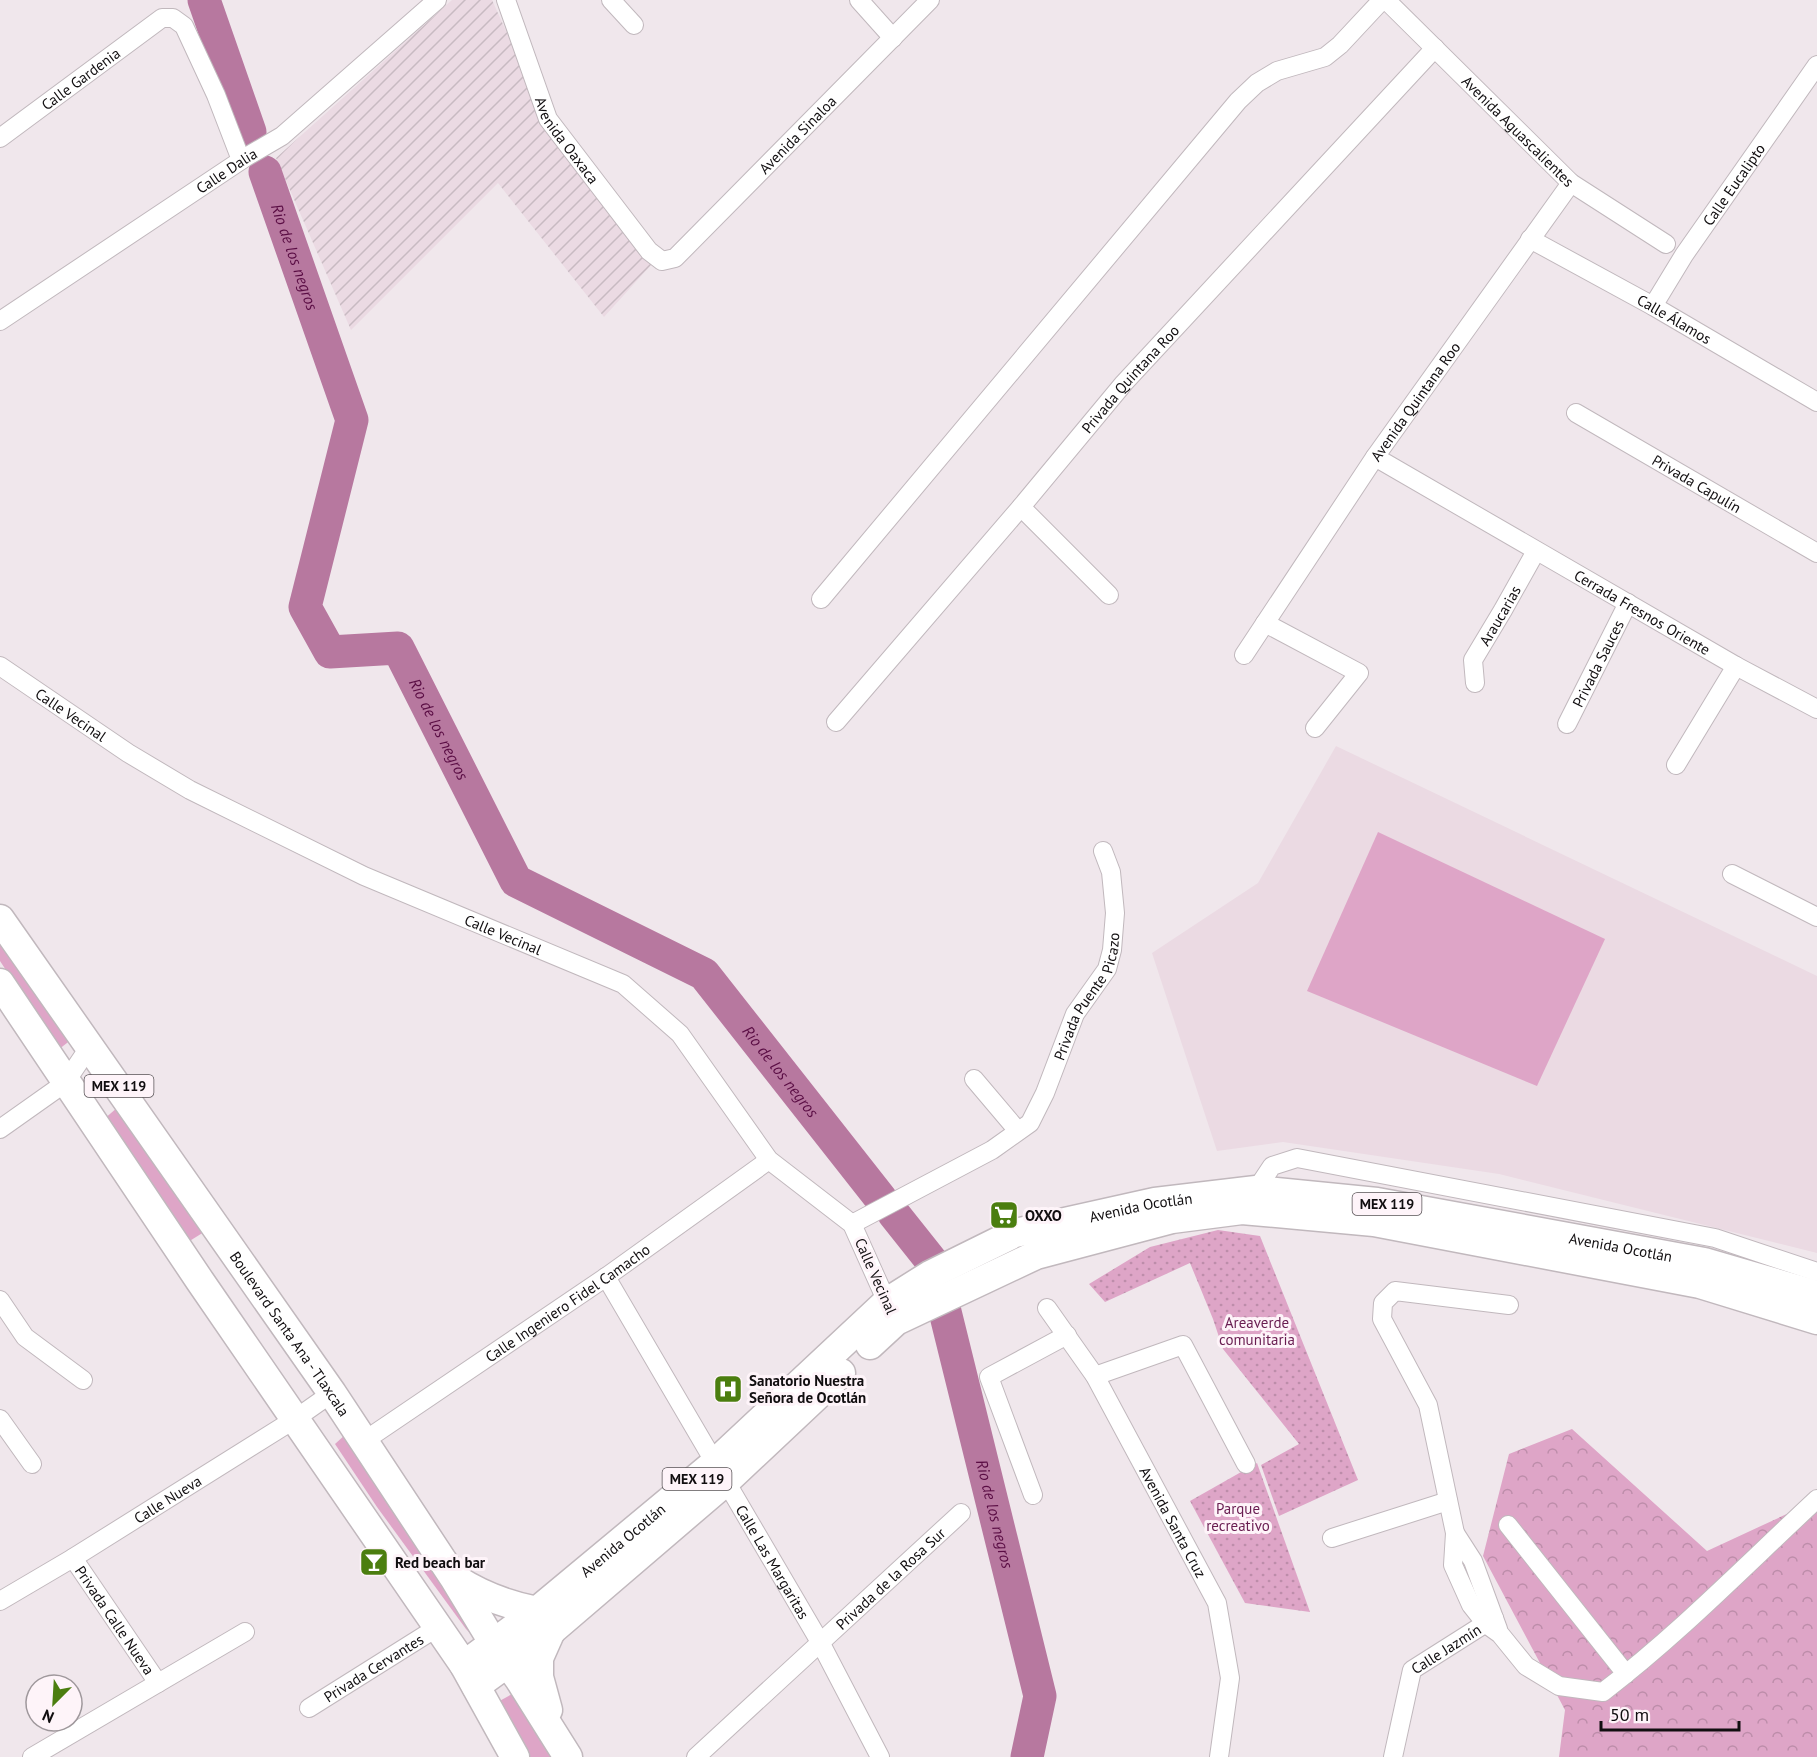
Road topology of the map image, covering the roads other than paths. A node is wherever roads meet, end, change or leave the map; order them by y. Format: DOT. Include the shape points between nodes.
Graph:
graph roads {
  1 [pos="437,0"];
  2 [pos="506,0"];
  3 [pos="611,0"];
  4 [pos="859,0"];
  5 [pos="930,0"];
  6 [pos="1384,0"];
  7 [pos="634,25"];
  8 [pos="893,38"];
  9 [pos="1435,48"];
  10 [pos="1817,65"];
  11 [pos="1811,85"];
  12 [pos="0,138"];
  13 [pos="241,160"];
  14 [pos="1571,183"];
  15 [pos="1530,239"];
  16 [pos="1666,244"];
  17 [pos="662,261"];
  18 [pos="1653,306"];
  19 [pos="0,321"];
  20 [pos="1817,402"];
  21 [pos="1576,413"];
  22 [pos="1375,457"];
  23 [pos="1021,507"];
  24 [pos="1536,551"];
  25 [pos="1817,554"];
  26 [pos="1109,595"];
  27 [pos="821,599"];
  28 [pos="1628,603"];
  29 [pos="1265,623"];
  30 [pos="1244,655"];
  31 [pos="0,666"];
  32 [pos="1736,666"];
  33 [pos="1475,683"];
  34 [pos="1817,709"];
  35 [pos="836,722"];
  36 [pos="1567,723"];
  37 [pos="1315,728"];
  38 [pos="1676,765"];
  39 [pos="1103,851"];
  40 [pos="1732,874"];
  41 [pos="1817,917"];
  42 [pos="0,919"];
  43 [pos="0,983"];
  44 [pos="90,1046"];
  45 [pos="974,1079"];
  46 [pos="65,1083"];
  47 [pos="0,1129"];
  48 [pos="1018,1131"];
  49 [pos="769,1160"];
  50 [pos="1256,1190"];
  51 [pos="852,1224"];
  52 [pos="236,1255"];
  53 [pos="1817,1272"];
  54 [pos="964,1274"];
  55 [pos="606,1277"];
  56 [pos="200,1281"];
  57 [pos="1817,1295"];
  58 [pos="0,1300"];
  59 [pos="1509,1305"];
  60 [pos="1047,1308"];
  61 [pos="892,1312"];
  62 [pos="1817,1320"];
  63 [pos="1067,1335"];
  64 [pos="1095,1376"];
  65 [pos="83,1380"];
  66 [pos="332,1393"];
  67 [pos="0,1419"];
  68 [pos="295,1419"];
  69 [pos="364,1441"];
  70 [pos="32,1464"];
  71 [pos="1246,1464"];
  72 [pos="720,1473"];
  73 [pos="1034,1495"];
  74 [pos="1817,1499"];
  75 [pos="1448,1501"];
  76 [pos="961,1513"];
  77 [pos="1508,1525"];
  78 [pos="1455,1533"];
  79 [pos="1332,1538"];
  80 [pos="73,1558"];
  81 [pos="1476,1569"];
  82 [pos="1458,1576"];
  83 [pos="454,1578"];
  84 [pos="0,1601"];
  85 [pos="544,1621"];
  86 [pos="1493,1625"];
  87 [pos="438,1627"];
  88 [pos="245,1632"];
  89 [pos="820,1642"];
  90 [pos="500,1653"];
  91 [pos="1626,1674"];
  92 [pos="470,1675"];
  93 [pos="158,1683"];
  94 [pos="309,1708"];
  95 [pos="562,1746"];
  96 [pos="32,1757"];
  97 [pos="514,1757"];
  98 [pos="696,1757"];
  99 [pos="880,1757"];
  100 [pos="1219,1757"];
  101 [pos="1393,1757"];
  1 -- 13 [label="street, Calle Dalia" via="282,136"];
  2 -- 17 [label="street, Avenida Oaxaca" via="548,119 649,251"];
  3 -- 7 [label="street"];
  4 -- 8 [label="street"];
  5 -- 8 [label="street, Avenida Sinaloa"];
  6 -- 9 [label="street, Avenida Aguascalientes"];
  6 -- 27 [label="street" via="1325,57 1276,71 1238,101"];
  8 -- 17 [label="street, Avenida Sinaloa" via="675,258"];
  9 -- 14 [label="street, Avenida Aguascalientes"];
  9 -- 23 [label="street, Privada Quintana Roo" via="1124,383"];
  10 -- 11 [label="street, Calle Eucalipto"];
  11 -- 18 [label="street, Calle Eucalipto" via="1684,255"];
  12 -- 13 [label="street, Calle Gardenia" via="162,18 173,18 184,26"];
  13 -- 19 [label="street, Calle Dalia"];
  14 -- 15 [label="street, Avenida Quintana Roo"];
  14 -- 16 [label="street, Avenida Aguascalientes"];
  15 -- 18 [label="street, Calle Álamos"];
  15 -- 22 [label="street, Avenida Quintana Roo"];
  18 -- 20 [label="street, Calle Álamos"];
  21 -- 25 [label="street, Privada Capulín"];
  22 -- 24 [label="street, Cerrada Fresnos Oriente"];
  22 -- 29 [label="street, Avenida Quintana Roo"];
  23 -- 26 [label="street"];
  23 -- 35 [label="street, Privada Quintana Roo"];
  24 -- 28 [label="street, Cerrada Fresnos Oriente"];
  24 -- 33 [label="street, Araucarias" via="1473,660"];
  28 -- 32 [label="street, Cerrada Fresnos Oriente"];
  28 -- 36 [label="street, Privada Sauces"];
  29 -- 30 [label="street, Avenida Quintana Roo"];
  29 -- 37 [label="street" via="1359,674"];
  31 -- 49 [label="street, Calle Vecinal" via="190,790 364,876 623,984 680,1034"];
  32 -- 34 [label="street, Cerrada Fresnos Oriente"];
  32 -- 38 [label="street"];
  39 -- 48 [label="street, Privada Puente Picazo" via="1112,872 1113,950 1107,969 1075,1014 1045,1094 1029,1123"];
  40 -- 41 [label="street"];
  42 -- 44 [label="main road, Boulevard Santa Ana - Tlaxcala / MEX 119"];
  43 -- 46 [label="main road, MEX 119"];
  44 -- 46 [label="street"];
  44 -- 52 [label="main road, Boulevard Santa Ana - Tlaxcala / MEX 119"];
  45 -- 48 [label="street"];
  46 -- 47 [label="street"];
  46 -- 56 [label="main road, MEX 119"];
  48 -- 51 [label="street, Privada Puente Picazo" via="992,1150"];
  49 -- 51 [label="street, Calle Vecinal"];
  49 -- 55 [label="street, Calle Ingeniero Fidel Camacho"];
  50 -- 53 [label="street" via="1272,1166 1297,1158 1715,1238"];
  50 -- 54 [label="main road, Avenida Ocotlán / MEX 119" via="1155,1202 1015,1233"];
  50 -- 57 [label="main road, Avenida Ocotlán / MEX 119" via="1377,1202 1704,1262"];
  51 -- 61 [label="street, Calle Vecinal"];
  52 -- 56 [label="main road"];
  52 -- 66 [label="main road, Boulevard Santa Ana - Tlaxcala / MEX 119"];
  54 -- 61 [label="main road, Avenida Ocotlán / MEX 119"];
  54 -- 62 [label="main road, Avenida Ocotlán / MEX 119" via="1172,1219 1242,1210 1374,1222 1654,1275 1700,1284"];
  55 -- 69 [label="street, Calle Ingeniero Fidel Camacho"];
  55 -- 72 [label="street, Calle Las Margaritas"];
  56 -- 68 [label="main road, MEX 119"];
  58 -- 65 [label="street" via="25,1337"];
  59 -- 75 [label="street" via="1395,1292 1383,1303 1382,1319 1428,1405"];
  60 -- 63 [label="street, Avenida Santa Cruz"];
  61 -- 72 [label="main road, Avenida Ocotlán / MEX 119"];
  63 -- 64 [label="street, Avenida Santa Cruz"];
  63 -- 73 [label="street" via="989,1377"];
  64 -- 71 [label="street" via="1183,1345"];
  64 -- 100 [label="street, Avenida Santa Cruz" via="1217,1603 1230,1678"];
  66 -- 68 [label="street, Calle Nueva"];
  66 -- 69 [label="main road, Boulevard Santa Ana - Tlaxcala / MEX 119"];
  67 -- 70 [label="street"];
  68 -- 80 [label="street, Calle Nueva"];
  68 -- 87 [label="main road, MEX 119"];
  69 -- 83 [label="main road, Boulevard Santa Ana - Tlaxcala / MEX 119"];
  72 -- 85 [label="main road, Avenida Ocotlán / MEX 119"];
  72 -- 89 [label="street, Calle Las Margaritas"];
  74 -- 91 [label="street"];
  75 -- 78 [label="street"];
  75 -- 79 [label="street"];
  76 -- 89 [label="street, Privada de la Rosa Sur"];
  77 -- 91 [label="street"];
  78 -- 81 [label="street"];
  78 -- 82 [label="street" via="1454,1565"];
  80 -- 84 [label="street, Calle Nueva"];
  80 -- 93 [label="street, Privada Calle Nueva"];
  81 -- 82 [label="street"];
  81 -- 86 [label="street"];
  82 -- 86 [label="street" via="1472,1605"];
  83 -- 85 [label="main road" via="479,1594"];
  83 -- 90 [label="main road, Boulevard Santa Ana - Tlaxcala / MEX 119"];
  85 -- 90 [label="main road, Avenida Ocotlán / MEX 119"];
  85 -- 95 [label="main road" via="539,1677"];
  86 -- 91 [label="street" via="1526,1666 1559,1686 1603,1692"];
  86 -- 101 [label="street, Calle Jazmín" via="1412,1670"];
  87 -- 92 [label="main road, MEX 119"];
  87 -- 94 [label="street, Privada Cervantes"];
  88 -- 93 [label="street"];
  89 -- 98 [label="street, Privada de la Rosa Sur"];
  89 -- 99 [label="street, Calle Las Margaritas"];
  90 -- 92 [label="main road, Avenida Ocotlán / MEX 119"];
  90 -- 95 [label="main road, Boulevard Santa Ana - Tlaxcala / MEX 119"];
  92 -- 97 [label="main road, MEX 119"];
  93 -- 96 [label="street"];
}
